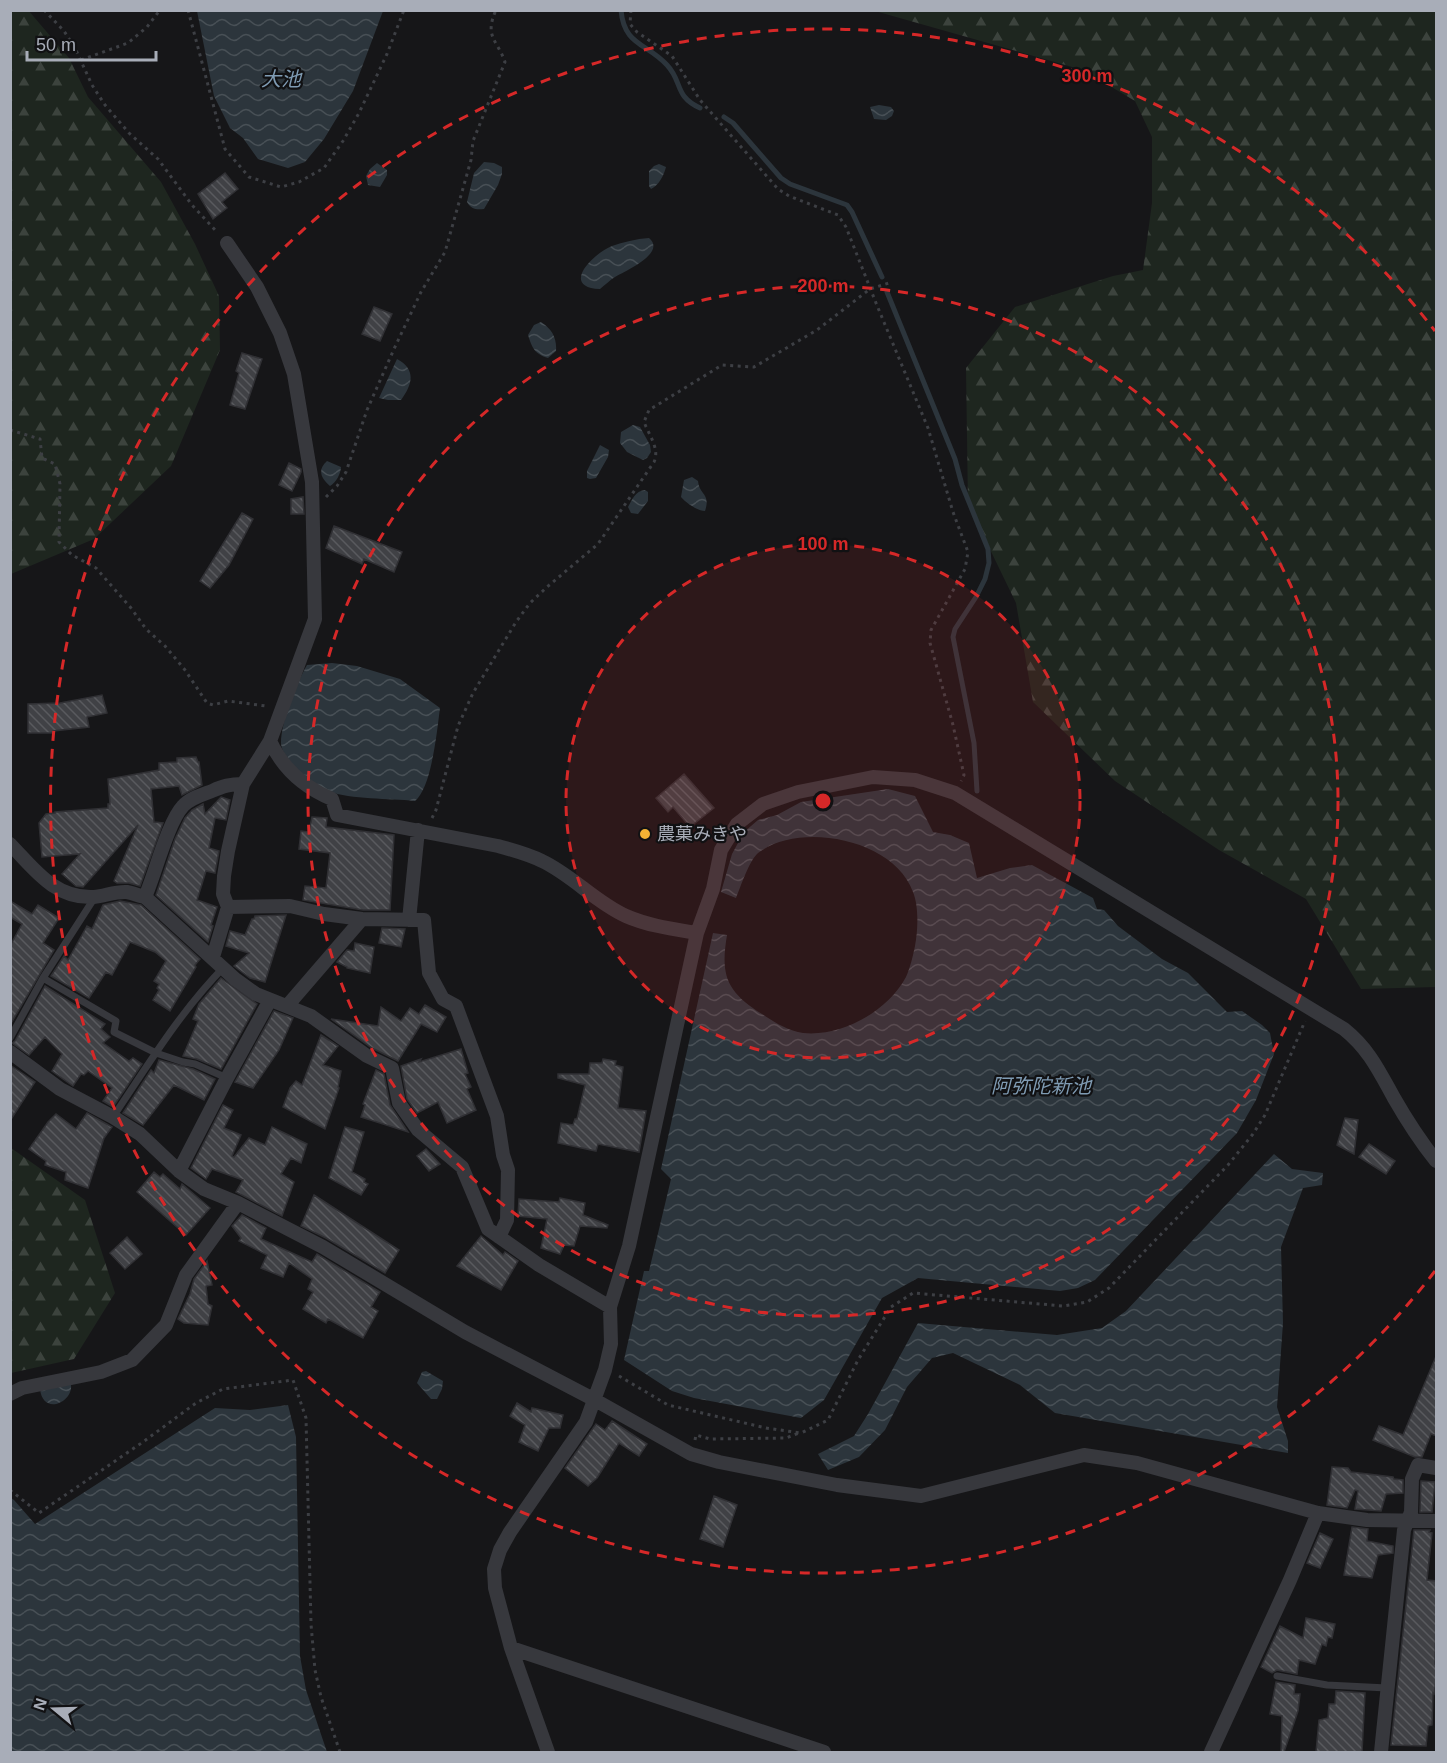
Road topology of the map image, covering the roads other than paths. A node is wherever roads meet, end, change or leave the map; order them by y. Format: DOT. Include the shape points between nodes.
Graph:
graph roads {
  1 [pos="227,243"];
  2 [pos="270,741"];
  3 [pos="243,784"];
  4 [pos="418,830"];
  5 [pos="10,844"];
  6 [pos="95,897"];
  7 [pos="145,897"];
  8 [pos="228,907"];
  9 [pos="363,919"];
  10 [pos="409,920"];
  11 [pos="698,933"];
  12 [pos="213,957"];
  13 [pos="224,967"];
  14 [pos="43,978"];
  15 [pos="270,1000"];
  16 [pos="287,1006"];
  17 [pos="10,1038"];
  18 [pos="10,1052"];
  19 [pos="156,1053"];
  20 [pos="227,1078"];
  21 [pos="113,1117"];
  22 [pos="1437,1161"];
  23 [pos="179,1171"];
  24 [pos="238,1203"];
  25 [pos="500,1237"];
  26 [pos="610,1307"];
  27 [pos="10,1394"];
  28 [pos="596,1400"];
  29 [pos="1437,1468"];
  30 [pos="1318,1513"];
  31 [pos="1437,1521"];
  32 [pos="1406,1522"];
  33 [pos="511,1648"];
  34 [pos="1276,1676"];
  35 [pos="1387,1688"];
  36 [pos="548,1752"];
  37 [pos="824,1752"];
  38 [pos="1211,1752"];
  39 [pos="1382,1752"];
  1 -- 2 [label="street" via="257,287 280,333 294,374 312,482 315,619"];
  2 -- 3 [label="street"];
  2 -- 4 [label="street" via="294,777 332,799 337,815"];
  3 -- 7 [label="street" via="227,784 183,806 175,817"];
  3 -- 8 [label="street" via="224,876 223,894"];
  4 -- 10 [label="street"];
  4 -- 11 [label="street" via="523,853 543,861 626,916 658,927"];
  5 -- 6 [label="street" via="56,888 72,896"];
  6 -- 7 [label="street" via="126,892"];
  6 -- 14 [label="lane"];
  7 -- 12 [label="street"];
  8 -- 9 [label="street" via="290,906"];
  8 -- 12 [label="street"];
  9 -- 10 [label="street"];
  9 -- 16 [label="street"];
  10 -- 25 [label="street" via="424,920 429,973 443,999 456,1006 497,1116 508,1170 507,1220"];
  11 -- 22 [label="street" via="722,850 737,824 763,804 798,792 873,777 915,780 955,793 1344,1029 1371,1057"];
  11 -- 26 [label="street" via="629,1246"];
  12 -- 13 [label="street"];
  13 -- 15 [label="street" via="256,994"];
  13 -- 19 [label="lane" via="202,989"];
  14 -- 17 [label="lane"];
  14 -- 19 [label="lane" via="116,1021 114,1032"];
  15 -- 16 [label="street"];
  15 -- 20 [label="street"];
  16 -- 25 [label="street" via="311,1016 366,1056 392,1068 399,1103 418,1130 462,1167 488,1229"];
  18 -- 21 [label="street" via="60,1089"];
  19 -- 20 [label="lane"];
  19 -- 21 [label="lane"];
  20 -- 23 [label="street"];
  21 -- 23 [label="street" via="141,1134"];
  23 -- 24 [label="street" via="204,1189"];
  24 -- 27 [label="street" via="186,1275 166,1325 132,1360 101,1372 22,1388"];
  24 -- 28 [label="street" via="323,1247 465,1332"];
  25 -- 26 [label="street"];
  26 -- 28 [label="street" via="611,1344"];
  28 -- 30 [label="street" via="691,1454 837,1485 921,1496 1084,1455 1137,1463"];
  28 -- 33 [label="street" via="586,1422 500,1550 494,1569 495,1588"];
  29 -- 32 [label="street" via="1417,1467"];
  30 -- 32 [label="street"];
  30 -- 38 [label="street"];
  31 -- 32 [label="street"];
  32 -- 35 [label="street"];
  33 -- 36 [label="street"];
  33 -- 37 [label="street"];
  34 -- 35 [label="lane" via="1327,1685"];
  35 -- 39 [label="street"];
}
